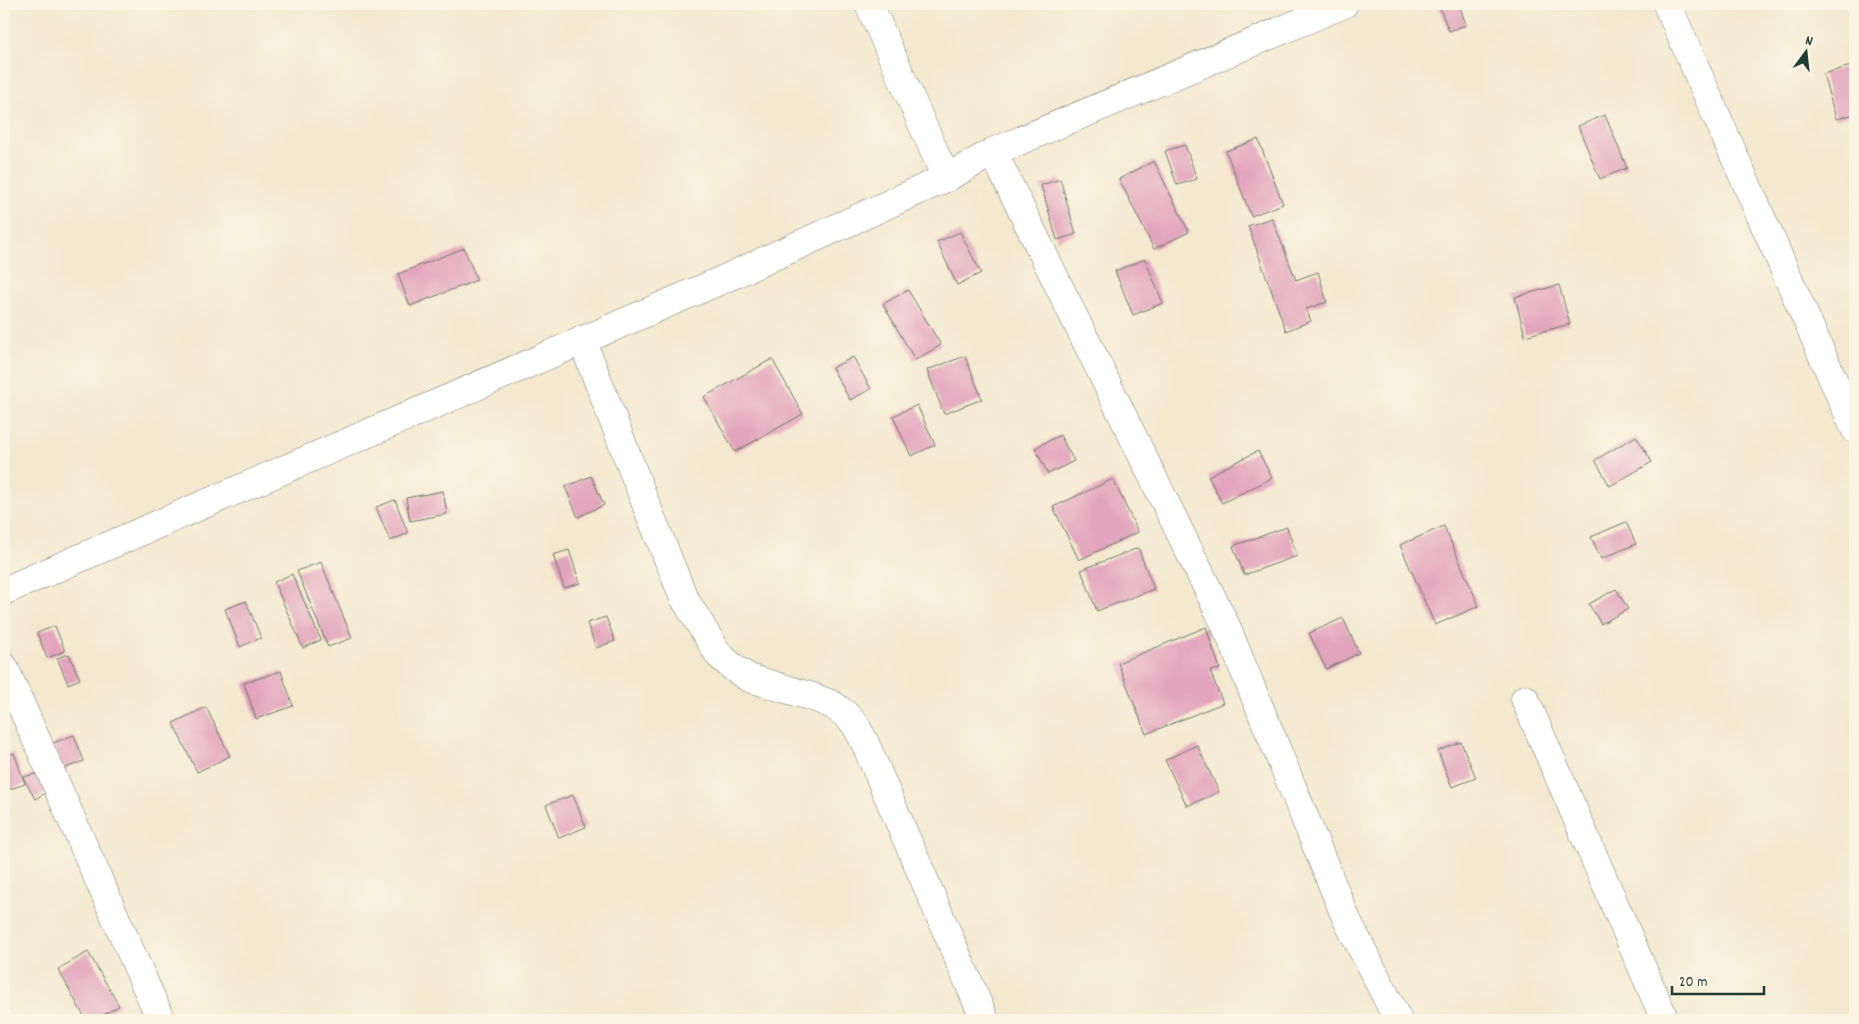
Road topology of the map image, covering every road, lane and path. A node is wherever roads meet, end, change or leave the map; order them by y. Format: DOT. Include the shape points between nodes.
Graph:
graph roads {
  1 [pos="869,4"];
  2 [pos="1344,4"];
  3 [pos="1667,4"];
  4 [pos="993,152"];
  5 [pos="946,178"];
  6 [pos="582,340"];
  7 [pos="1855,429"];
  8 [pos="4,591"];
  9 [pos="4,666"];
  10 [pos="1525,699"];
  11 [pos="161,1020"];
  12 [pos="985,1020"];
  13 [pos="1398,1020"];
  14 [pos="1665,1020"];
  1 -- 5 [label="street"];
  2 -- 4 [label="street"];
  3 -- 7 [label="street"];
  4 -- 5 [label="street"];
  4 -- 13 [label="street" via="1226,626 1346,918"];
  5 -- 6 [label="street"];
  6 -- 8 [label="street"];
  6 -- 12 [label="street" via="684,598 719,655 735,669 749,678 832,704 855,724"];
  9 -- 11 [label="street"];
  10 -- 14 [label="street"];
}
